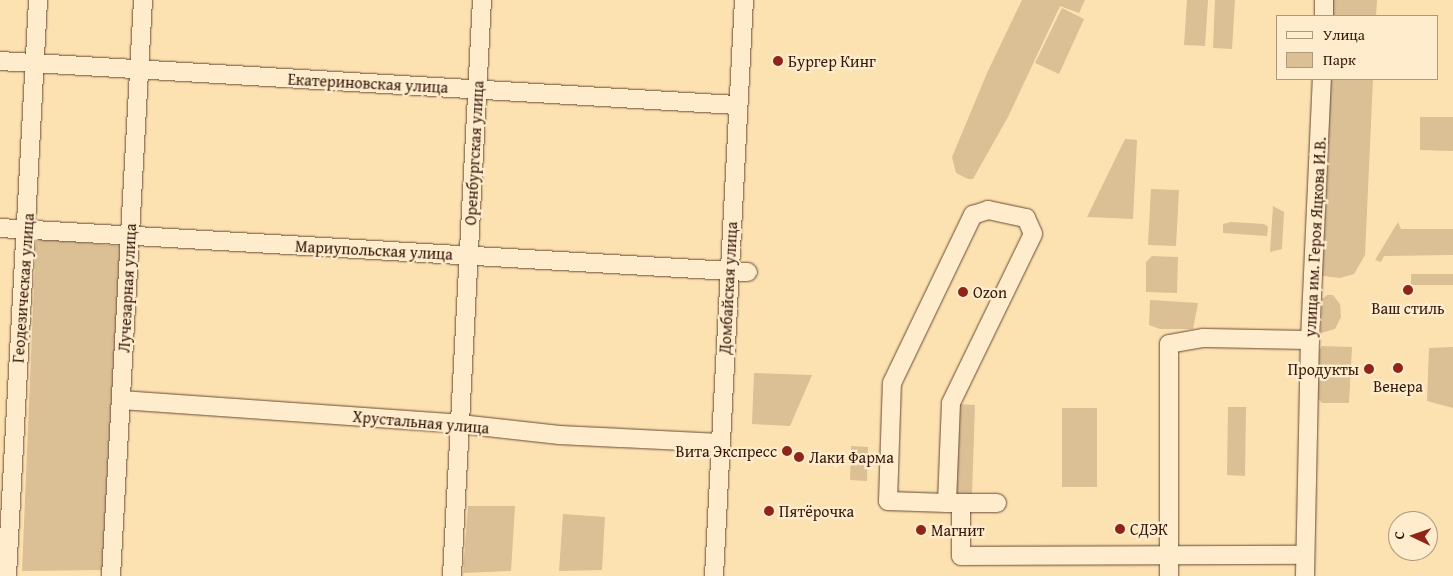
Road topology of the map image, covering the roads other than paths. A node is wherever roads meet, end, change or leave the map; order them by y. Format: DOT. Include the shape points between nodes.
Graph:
graph roads {
  1 [pos="38,0"];
  2 [pos="142,0"];
  3 [pos="482,0"];
  4 [pos="744,0"];
  5 [pos="1324,0"];
  6 [pos="1324,15"];
  7 [pos="0,61"];
  8 [pos="36,63"];
  9 [pos="139,70"];
  10 [pos="1322,80"];
  11 [pos="477,90"];
  12 [pos="737,105"];
  13 [pos="0,228"];
  14 [pos="27,229"];
  15 [pos="129,236"];
  16 [pos="468,255"];
  17 [pos="729,271"];
  18 [pos="748,272"];
  19 [pos="1310,340"];
  20 [pos="8,395"];
  21 [pos="121,400"];
  22 [pos="460,424"];
  23 [pos="720,443"];
  24 [pos="954,503"];
  25 [pos="998,503"];
  26 [pos="1170,554"];
  27 [pos="1305,555"];
  28 [pos="8,575"];
  29 [pos="111,576"];
  30 [pos="452,576"];
  31 [pos="714,576"];
  32 [pos="1170,576"];
  33 [pos="1304,576"];
  1 -- 8 [label="street, Геодезическая улица"];
  2 -- 9 [label="street, Лучезарная улица"];
  3 -- 11 [label="street, Оренбургская улица"];
  4 -- 12 [label="street, Домбайская улица"];
  5 -- 6 [label="street"];
  7 -- 8 [label="street, Екатериновская улица"];
  8 -- 9 [label="street, Екатериновская улица"];
  8 -- 14 [label="street, Геодезическая улица"];
  9 -- 11 [label="street, Екатериновская улица"];
  9 -- 15 [label="street, Лучезарная улица"];
  10 -- 19 [label="street, улица им. Героя Яцкова И.В."];
  11 -- 12 [label="street, Екатериновская улица"];
  11 -- 16 [label="street, Оренбургская улица"];
  12 -- 17 [label="street, Домбайская улица"];
  13 -- 14 [label="street, Мариупольская улица"];
  14 -- 15 [label="street, Мариупольская улица"];
  14 -- 20 [label="street, Геодезическая улица"];
  15 -- 16 [label="street, Мариупольская улица"];
  15 -- 21 [label="street, Лучезарная улица"];
  16 -- 17 [label="street, Мариупольская улица"];
  16 -- 22 [label="street, Оренбургская улица"];
  17 -- 18 [label="street, Мариупольская улица"];
  17 -- 23 [label="street, Домбайская улица"];
  19 -- 26 [label="street" via="1203,338 1169,344"];
  19 -- 27 [label="street, улица им. Героя Яцкова И.В."];
  20 -- 28 [label="street, Геодезическая улица"];
  21 -- 22 [label="street, Хрустальная улица"];
  21 -- 29 [label="street, Лучезарная улица"];
  22 -- 23 [label="street, Хрустальная улица" via="559,435"];
  22 -- 30 [label="street, Оренбургская улица"];
  23 -- 31 [label="street, Домбайская улица"];
  24 -- 24 [label="street" via="951,403 1033,234 1026,218 1017,214 988,210 973,216 892,383 888,501"];
  24 -- 25 [label="street"];
  24 -- 26 [label="street" via="961,556"];
  26 -- 27 [label="street"];
  26 -- 32 [label="street"];
  27 -- 33 [label="street, улица им. Героя Яцкова И.В."];
}
